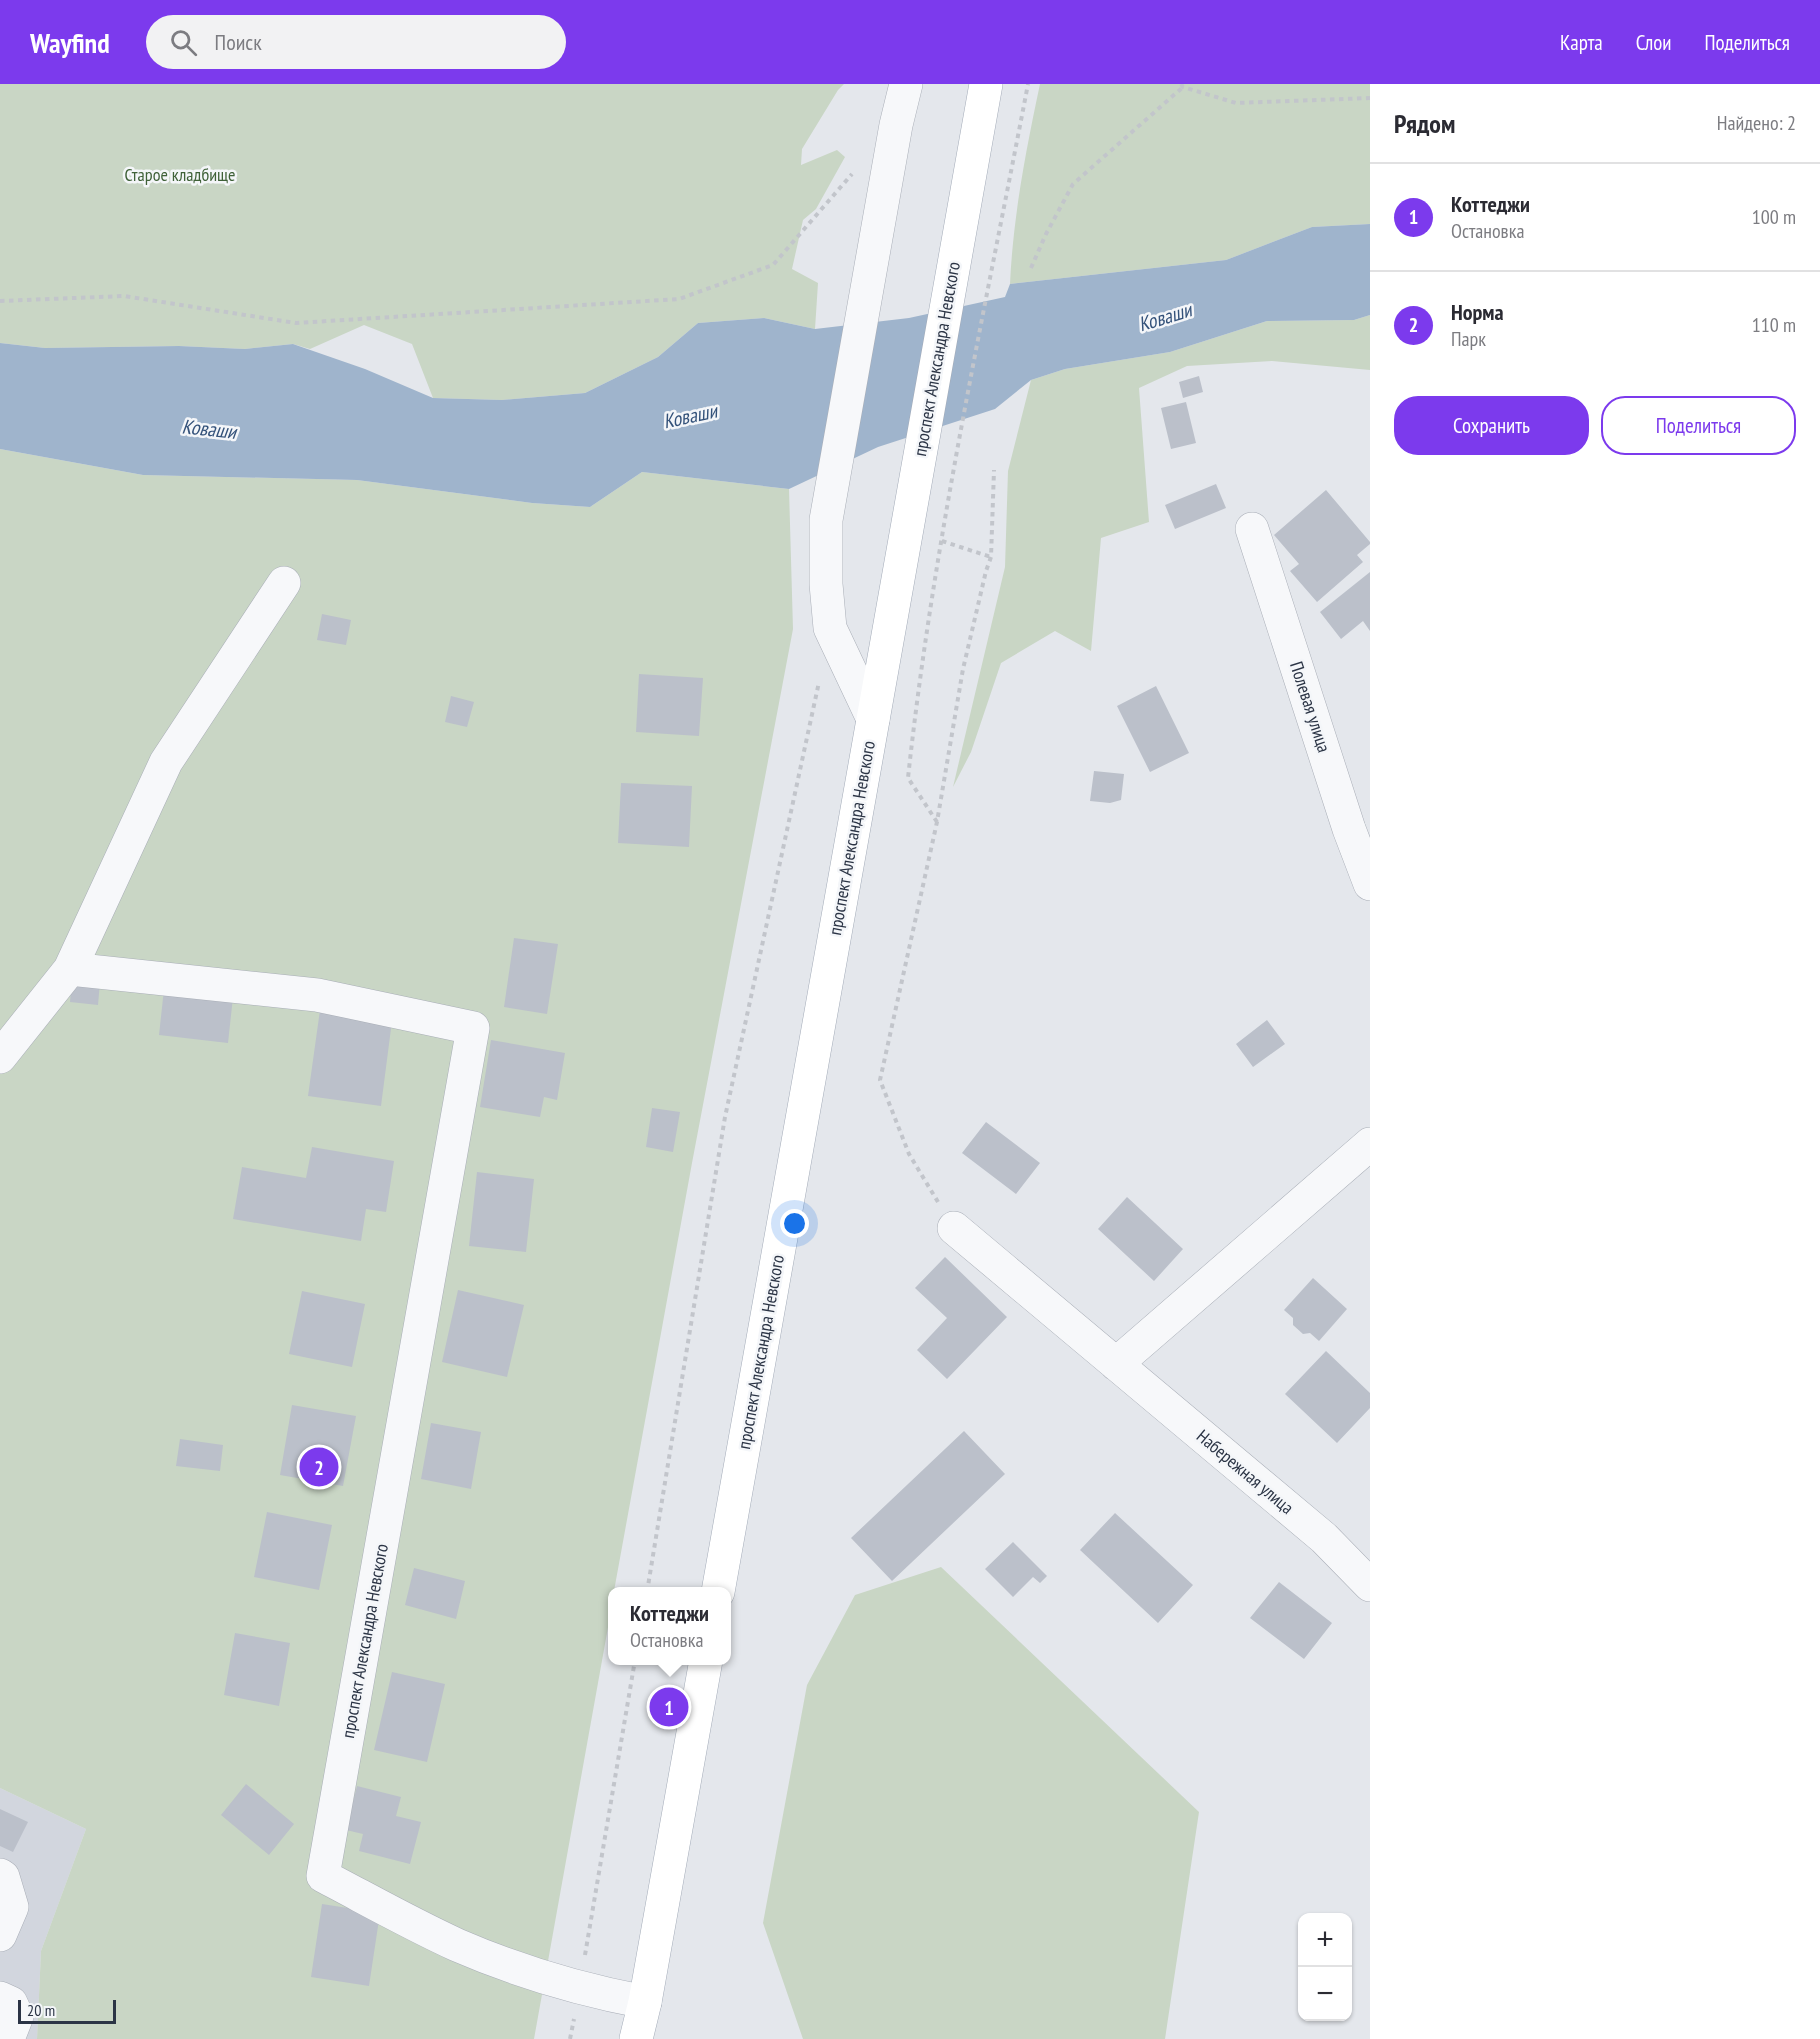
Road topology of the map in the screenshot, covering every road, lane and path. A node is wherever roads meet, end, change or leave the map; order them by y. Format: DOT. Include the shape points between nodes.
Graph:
graph roads {
  1 [pos="906,84"];
  2 [pos="986,84"];
  3 [pos="1028,84"];
  4 [pos="1182,85"];
  5 [pos="1370,98"];
  6 [pos="858,167"];
  7 [pos="1031,268"];
  8 [pos="0,301"];
  9 [pos="994,470"];
  10 [pos="1252,529"];
  11 [pos="942,541"];
  12 [pos="991,557"];
  13 [pos="284,583"];
  14 [pos="830,628"];
  15 [pos="873,719"];
  16 [pos="1359,821"];
  17 [pos="937,822"];
  18 [pos="1370,884"];
  19 [pos="70,969"];
  20 [pos="0,1057"];
  21 [pos="1370,1144"];
  22 [pos="954,1228"];
  23 [pos="1116,1364"];
  24 [pos="1370,1585"];
  25 [pos="648,1587"];
  26 [pos="719,1587"];
  27 [pos="634,1665"];
  28 [pos="705,1665"];
  29 [pos="0,1875"];
  30 [pos="0,1935"];
  31 [pos="579,1987"];
  32 [pos="0,1998"];
  33 [pos="645,2002"];
  34 [pos="8,2039"];
  35 [pos="570,2039"];
  36 [pos="636,2039"];
  1 -- 14 [label="street" via="826,520"];
  2 -- 15 [label="main road, проспект Александра Невского"];
  3 -- 11 [label="path"];
  4 -- 5 [label="path" via="1236,103"];
  4 -- 7 [label="path" via="1073,184"];
  6 -- 8 [label="path" via="772,265 680,299 296,323 124,296"];
  9 -- 12 [label="path"];
  10 -- 16 [label="street, Полевая улица"];
  11 -- 12 [label="path"];
  11 -- 17 [label="path" via="908,778"];
  12 -- 17 [label="path" via="963,669"];
  13 -- 19 [label="street" via="166,762"];
  14 -- 15 [label="street"];
  14 -- 25 [label="path" via="725,1117"];
  15 -- 26 [label="main road, проспект Александра Невского"];
  16 -- 18 [label="street, Полевая улица"];
  17 -- 22 [label="path" via="880,1080 909,1154"];
  19 -- 20 [label="street"];
  19 -- 31 [label="street, проспект Александра Невского" via="316,994 473,1028 323,1876 457,1945"];
  21 -- 23 [label="street"];
  22 -- 23 [label="street, Набережная улица"];
  23 -- 24 [label="street, Набережная улица" via="1324,1538"];
  27 -- 31 [label="path"];
  28 -- 33 [label="main road"];
  29 -- 30 [label="street" via="12,1907"];
  31 -- 33 [label="street, проспект Александра Невского"];
  31 -- 35 [label="path"];
  32 -- 34 [label="street" via="11,2003 17,2016"];
  33 -- 36 [label="main road"];
}
